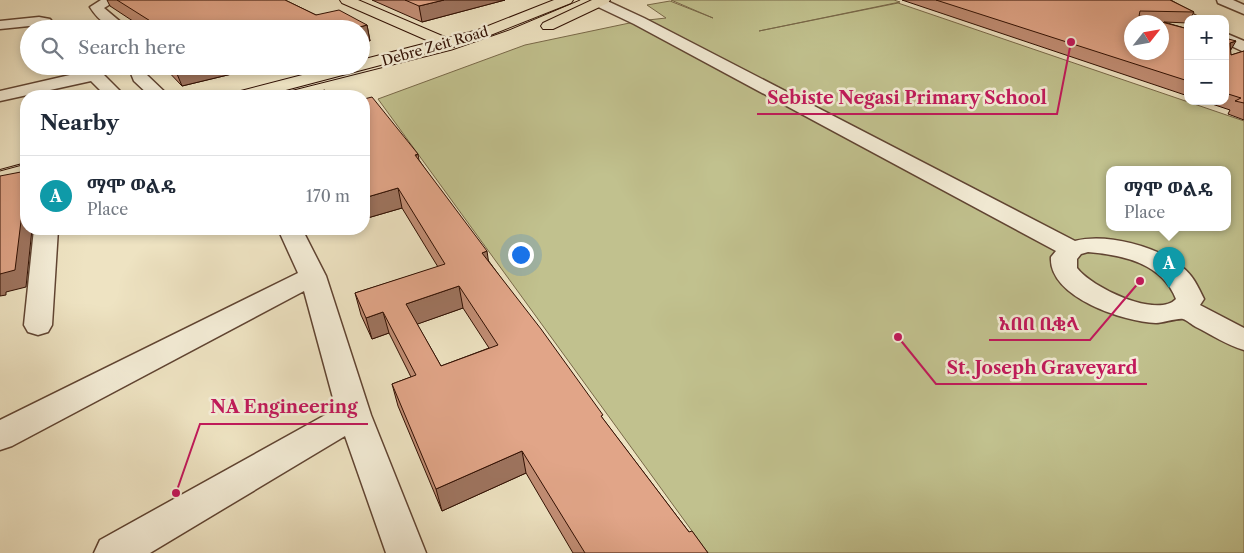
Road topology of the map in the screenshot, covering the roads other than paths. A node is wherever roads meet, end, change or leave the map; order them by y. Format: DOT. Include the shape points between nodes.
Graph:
graph roads {
  1 [pos="110,0"];
  2 [pos="347,0"];
  3 [pos="566,0"];
  4 [pos="1160,0"];
  5 [pos="1223,0"];
  6 [pos="601,1"];
  7 [pos="1242,8"];
  8 [pos="1187,15"];
  9 [pos="112,20"];
  10 [pos="20,22"];
  11 [pos="0,25"];
  12 [pos="537,31"];
  13 [pos="1229,41"];
  14 [pos="450,53"];
  15 [pos="1241,54"];
  16 [pos="370,70"];
  17 [pos="76,75"];
  18 [pos="94,75"];
  19 [pos="139,75"];
  20 [pos="344,75"];
  21 [pos="20,90"];
  22 [pos="22,90"];
  23 [pos="110,90"];
  24 [pos="154,90"];
  25 [pos="272,90"];
  26 [pos="0,96"];
  27 [pos="20,152"];
  28 [pos="0,157"];
  29 [pos="20,172"];
  30 [pos="0,177"];
  31 [pos="46,235"];
  32 [pos="293,235"];
  33 [pos="1072,249"];
  34 [pos="313,276"];
  35 [pos="1183,308"];
  36 [pos="38,325"];
  37 [pos="1244,340"];
  38 [pos="354,415"];
  39 [pos="0,436"];
  40 [pos="114,553"];
  41 [pos="406,553"];
  1 -- 9 [label="street" via="97,7 99,12"];
  2 -- 14 [label="main road"];
  3 -- 14 [label="main road, Debre Zeit Road" via="492,30"];
  4 -- 8 [label="street"];
  5 -- 7 [label="street"];
  6 -- 12 [label="main road"];
  6 -- 33 [label="street"];
  10 -- 11 [label="street"];
  13 -- 15 [label="street"];
  14 -- 16 [label="main road, Debre Zeit Road"];
  17 -- 22 [label="street"];
  18 -- 23 [label="street"];
  19 -- 24 [label="street"];
  20 -- 25 [label="main road, Debre Zeit Road"];
  21 -- 26 [label="street"];
  27 -- 28 [label="main road"];
  29 -- 30 [label="main road"];
  31 -- 36 [label="street"];
  32 -- 34 [label="street"];
  33 -- 35 [label="street" via="1088,245 1109,246 1155,261 1175,273 1187,286 1190,299"];
  33 -- 35 [label="street" via="1064,257 1064,268 1074,282 1092,294 1116,306 1142,312 1166,313"];
  34 -- 38 [label="street"];
  34 -- 39 [label="street"];
  35 -- 37 [label="street"];
  38 -- 40 [label="street"];
  38 -- 41 [label="street"];
}
